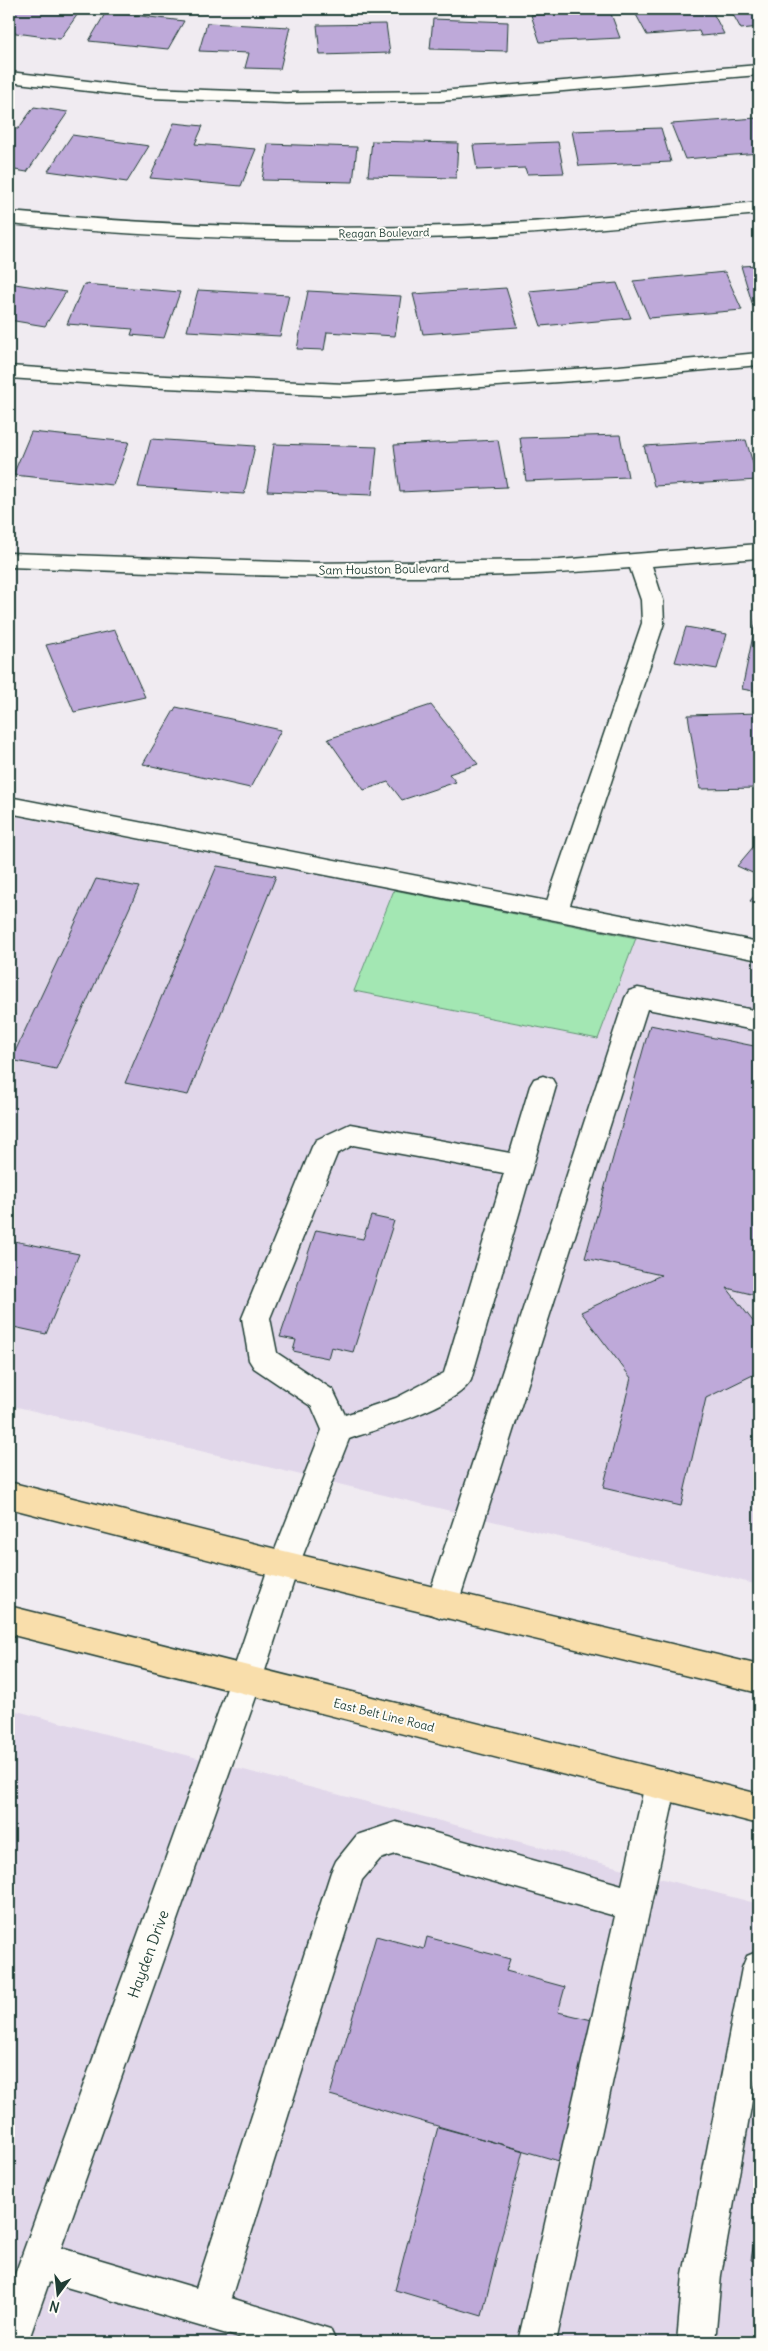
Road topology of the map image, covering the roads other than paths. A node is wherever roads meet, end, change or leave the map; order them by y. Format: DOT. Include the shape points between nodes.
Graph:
graph roads {
  1 [pos="759,70"];
  2 [pos="9,77"];
  3 [pos="759,208"];
  4 [pos="9,218"];
  5 [pos="759,359"];
  6 [pos="9,372"];
  7 [pos="759,551"];
  8 [pos="9,560"];
  9 [pos="639,561"];
  10 [pos="9,805"];
  11 [pos="556,910"];
  12 [pos="759,951"];
  13 [pos="759,1020"];
  14 [pos="543,1086"];
  15 [pos="518,1165"];
  16 [pos="337,1430"];
  17 [pos="9,1495"];
  18 [pos="284,1565"];
  19 [pos="442,1604"];
  20 [pos="9,1620"];
  21 [pos="758,1674"];
  22 [pos="246,1680"];
  23 [pos="661,1784"];
  24 [pos="759,1809"];
  25 [pos="634,1905"];
  26 [pos="759,1968"];
  27 [pos="38,2260"];
  28 [pos="208,2310"];
  29 [pos="9,2342"];
  30 [pos="317,2342"];
  31 [pos="537,2342"];
  32 [pos="696,2342"];
  1 -- 2 [label="street" via="440,96 287,98 149,93"];
  3 -- 4 [label="street, Reagan Boulevard" via="589,224 413,233 224,233"];
  5 -- 6 [label="street" via="619,372 345,390"];
  7 -- 9 [label="street, Sam Houston Boulevard"];
  8 -- 9 [label="street, Sam Houston Boulevard" via="311,570 559,567"];
  9 -- 11 [label="street" via="652,600 653,623"];
  10 -- 11 [label="street"];
  11 -- 12 [label="street"];
  13 -- 19 [label="street" via="638,998"];
  14 -- 15 [label="street"];
  15 -- 16 [label="street" via="456,1380 406,1407"];
  15 -- 16 [label="street" via="350,1134 326,1147 256,1318 264,1360 323,1399"];
  16 -- 18 [label="street, Hayden Drive"];
  17 -- 18 [label="main road"];
  18 -- 19 [label="main road"];
  18 -- 22 [label="street, Hayden Drive"];
  19 -- 21 [label="main road"];
  20 -- 22 [label="main road, East Belt Line Road"];
  22 -- 23 [label="main road, East Belt Line Road"];
  22 -- 27 [label="street, Hayden Drive"];
  23 -- 24 [label="main road, East Belt Line Road"];
  23 -- 25 [label="street"];
  25 -- 28 [label="street" via="396,1838 369,1846 348,1872"];
  25 -- 31 [label="street"];
  26 -- 32 [label="street" via="702,2276"];
  27 -- 28 [label="street"];
  27 -- 29 [label="street, Hayden Drive"];
  28 -- 30 [label="street"];
}
